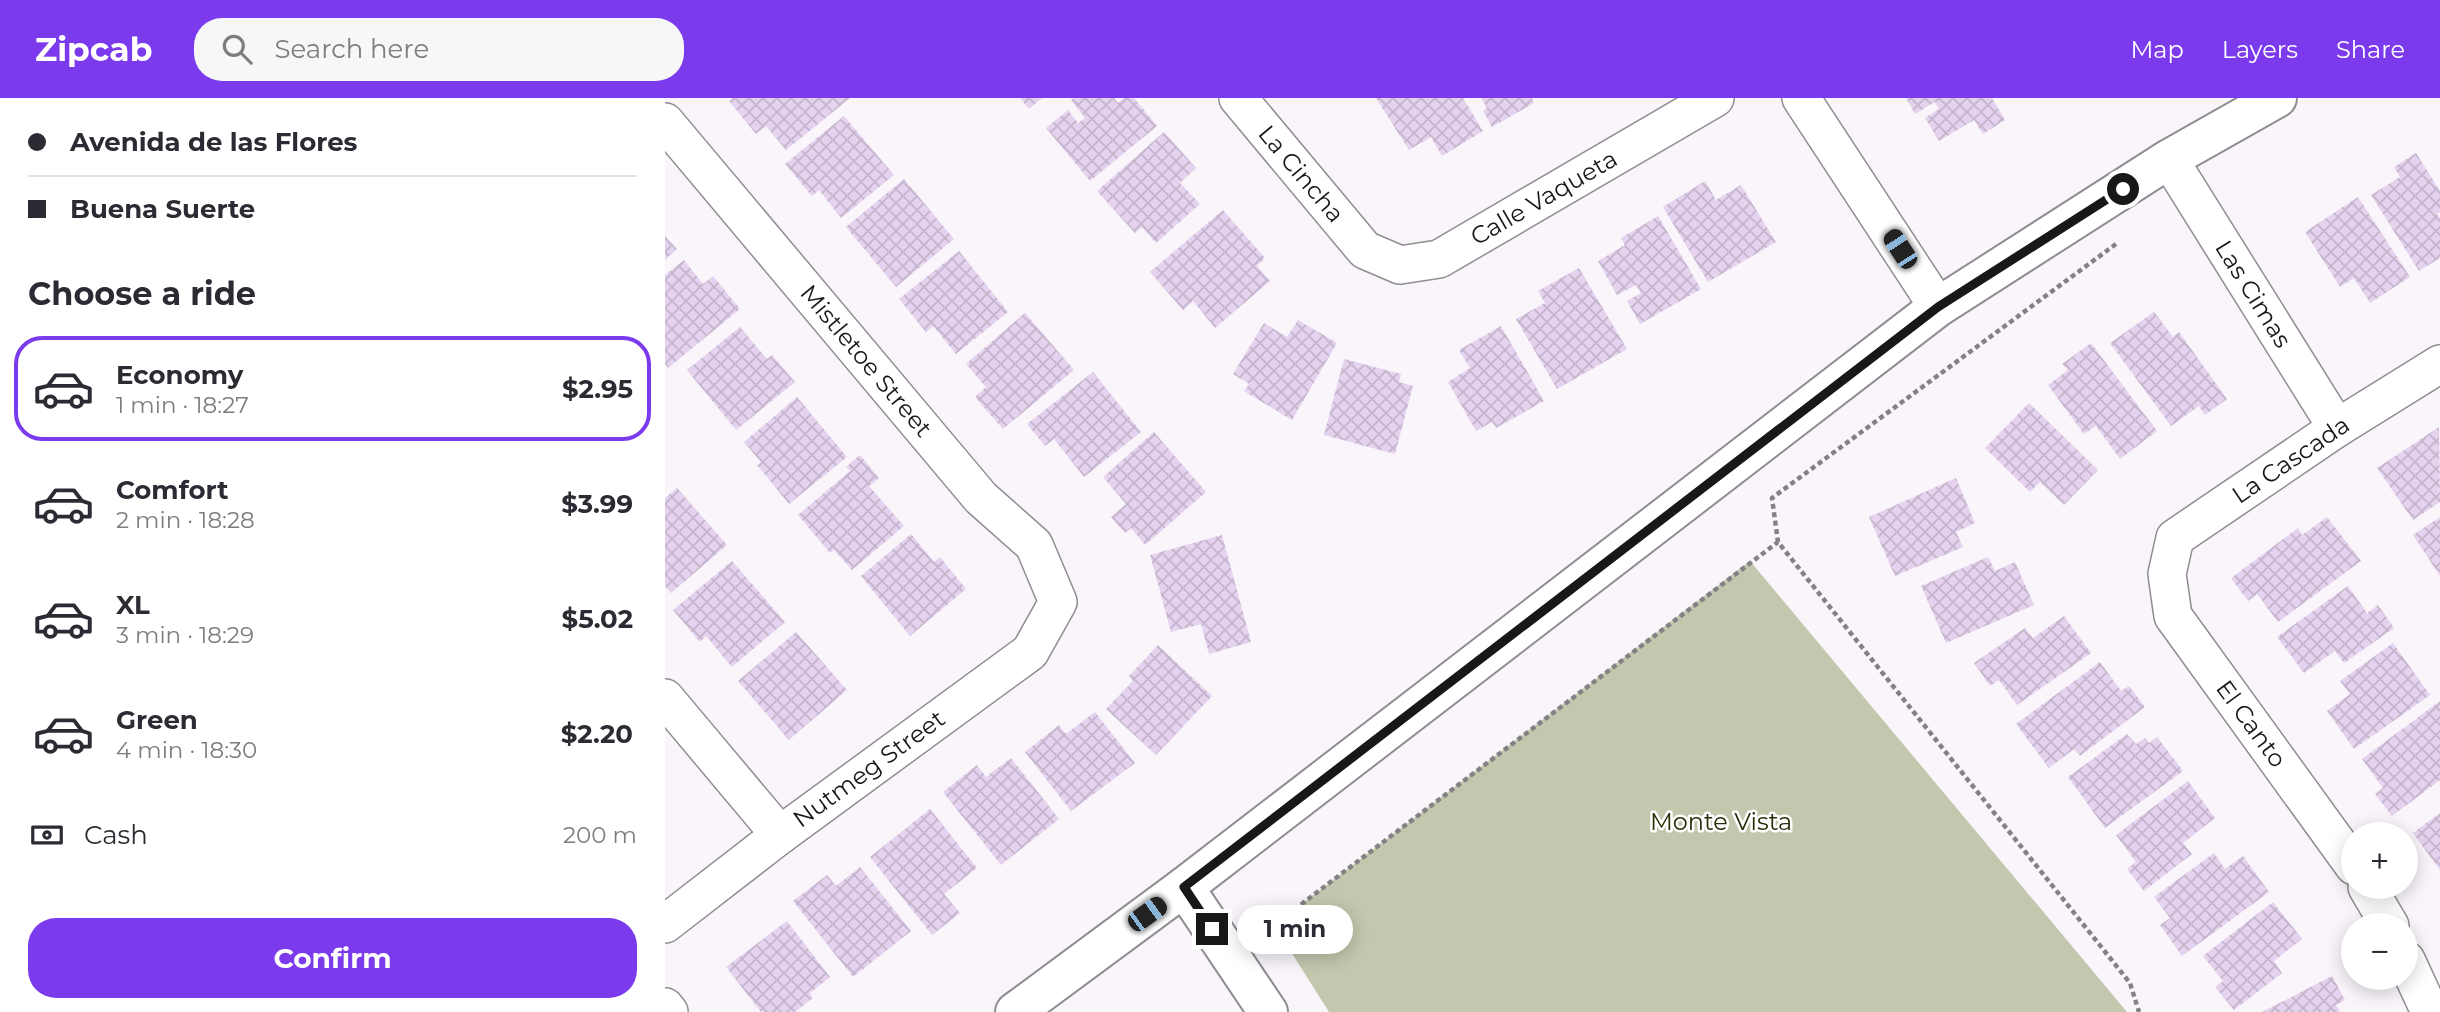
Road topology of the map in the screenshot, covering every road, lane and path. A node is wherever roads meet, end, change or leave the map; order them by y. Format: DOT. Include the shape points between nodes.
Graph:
graph roads {
  1 [pos="1238,98"];
  2 [pos="1715,98"];
  3 [pos="1801,98"];
  4 [pos="2277,98"];
  5 [pos="665,122"];
  6 [pos="2169,159"];
  7 [pos="2121,240"];
  8 [pos="1364,250"];
  9 [pos="1938,307"];
  10 [pos="2440,364"];
  11 [pos="2337,428"];
  12 [pos="1778,542"];
  13 [pos="2168,573"];
  14 [pos="1058,602"];
  15 [pos="665,698"];
  16 [pos="780,835"];
  17 [pos="2341,848"];
  18 [pos="1184,887"];
  19 [pos="665,924"];
  20 [pos="1274,925"];
  21 [pos="2418,986"];
  22 [pos="665,1007"];
  23 [pos="669,1012"];
  24 [pos="1015,1012"];
  25 [pos="1268,1012"];
  26 [pos="2139,1012"];
  27 [pos="2430,1012"];
  1 -- 8 [label="street, La Cincha"];
  2 -- 8 [label="street, Calle Vaqueta" via="1439,259 1399,265"];
  3 -- 9 [label="street"];
  4 -- 6 [label="main road"];
  5 -- 14 [label="street, Mistletoe Street" via="981,498 1034,545"];
  6 -- 9 [label="main road"];
  6 -- 11 [label="street, Las Cimas"];
  7 -- 12 [label="path" via="1772,498"];
  9 -- 18 [label="main road"];
  10 -- 11 [label="street, La Cascada"];
  11 -- 13 [label="street, La Cascada" via="2175,538"];
  12 -- 20 [label="path"];
  12 -- 26 [label="path" via="2130,983"];
  13 -- 17 [label="street, El Canto" via="2173,616"];
  14 -- 16 [label="street, Nutmeg Street" via="1030,652"];
  15 -- 16 [label="street"];
  16 -- 19 [label="street, Nutmeg Street"];
  18 -- 24 [label="main road"];
  18 -- 25 [label="main road"];
  21 -- 27 [label="street"];
  22 -- 23 [label="street"];
}
